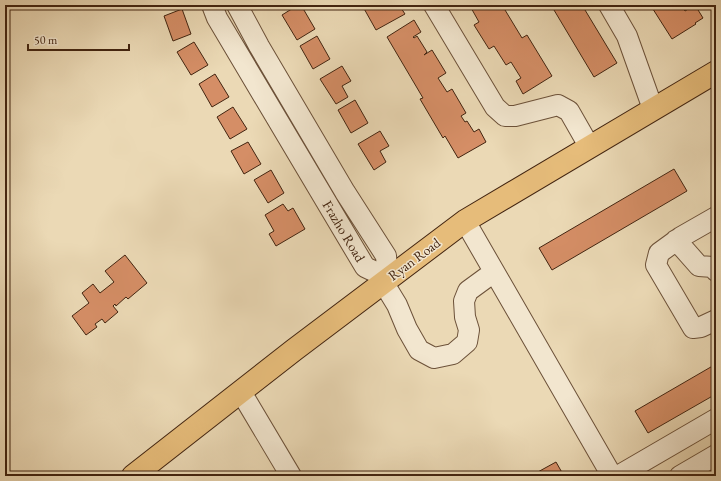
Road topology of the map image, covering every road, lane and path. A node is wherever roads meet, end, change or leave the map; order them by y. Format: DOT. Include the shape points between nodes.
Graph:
graph roads {
  1 [pos="212,5"];
  2 [pos="237,5"];
  3 [pos="434,5"];
  4 [pos="609,5"];
  5 [pos="716,72"];
  6 [pos="653,109"];
  7 [pos="589,146"];
  8 [pos="716,217"];
  9 [pos="464,220"];
  10 [pos="676,240"];
  11 [pos="716,271"];
  12 [pos="494,272"];
  13 [pos="385,280"];
  14 [pos="716,320"];
  15 [pos="241,392"];
  16 [pos="716,419"];
  17 [pos="716,455"];
  18 [pos="133,476"];
  19 [pos="292,476"];
  20 [pos="612,476"];
  21 [pos="618,476"];
  22 [pos="680,476"];
  1 -- 13 [label="street, Frazho Road" via="217,18 365,266"];
  2 -- 13 [label="street, Frazho Road" via="258,46 341,186 386,256"];
  3 -- 7 [label="street" via="495,107 505,116 516,116 558,105 569,112"];
  4 -- 6 [label="street" via="627,36"];
  5 -- 6 [label="main road, Ryan Road"];
  6 -- 7 [label="main road, Ryan Road"];
  7 -- 9 [label="main road, Ryan Road"];
  8 -- 10 [label="street"];
  9 -- 12 [label="street"];
  9 -- 13 [label="main road, Ryan Road"];
  10 -- 11 [label="street" via="699,266 713,267"];
  10 -- 14 [label="street" via="660,253 656,264 693,328"];
  12 -- 13 [label="street" via="468,291 464,301 469,330 467,342 453,354 434,358 419,350"];
  12 -- 20 [label="street"];
  13 -- 15 [label="main road, Ryan Road"];
  15 -- 18 [label="main road, Ryan Road"];
  15 -- 19 [label="street"];
  16 -- 21 [label="street"];
  17 -- 22 [label="street"];
}
